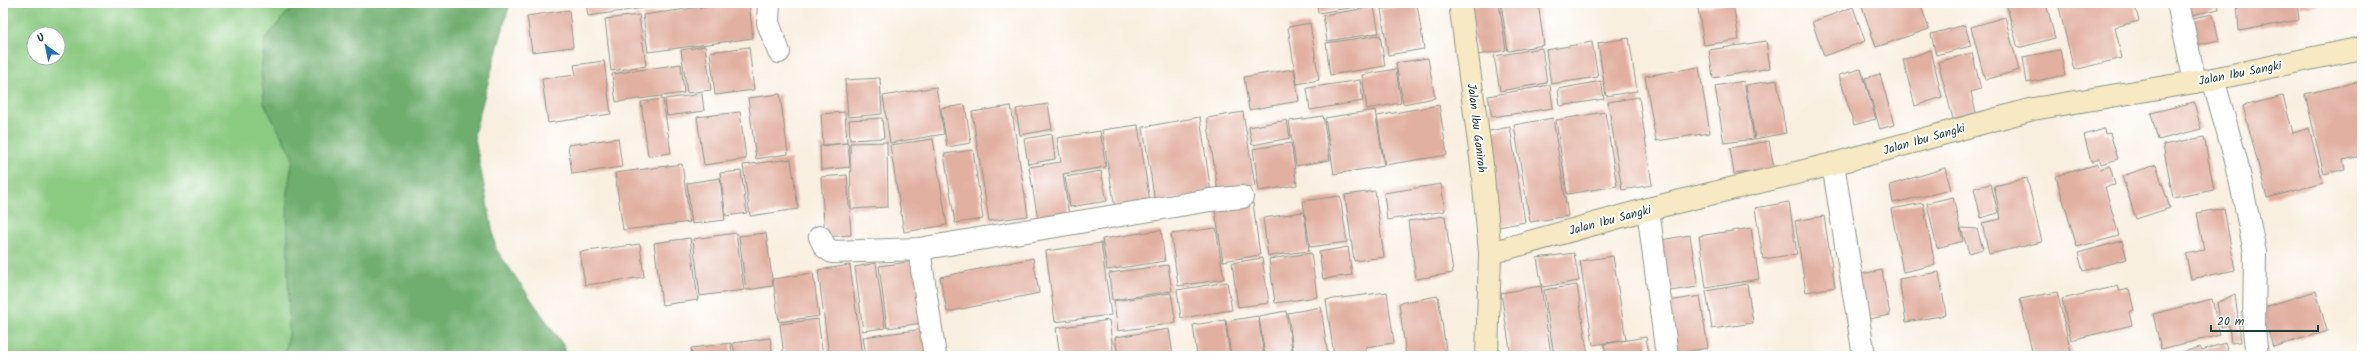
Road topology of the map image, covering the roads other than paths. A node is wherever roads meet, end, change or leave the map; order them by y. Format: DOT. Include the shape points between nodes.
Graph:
graph roads {
  1 [pos="769,3"];
  2 [pos="1460,3"];
  3 [pos="2178,3"];
  4 [pos="2362,48"];
  5 [pos="779,52"];
  6 [pos="2204,80"];
  7 [pos="1833,164"];
  8 [pos="1242,197"];
  9 [pos="1648,210"];
  10 [pos="820,237"];
  11 [pos="919,248"];
  12 [pos="1490,254"];
  13 [pos="935,356"];
  14 [pos="1487,356"];
  15 [pos="1667,356"];
  16 [pos="1864,356"];
  17 [pos="2258,356"];
  1 -- 5 [label="street" via="768,23"];
  2 -- 12 [label="main road, Jalan Ibu Ganirah" via="1482,165"];
  3 -- 6 [label="street"];
  4 -- 6 [label="main road, Jalan Ibu Sangki"];
  6 -- 7 [label="main road, Jalan Ibu Sangki" via="2033,109"];
  6 -- 17 [label="street" via="2238,164 2255,252 2254,330"];
  7 -- 9 [label="main road, Jalan Ibu Sangki"];
  7 -- 16 [label="street"];
  8 -- 11 [label="street" via="1210,200"];
  9 -- 12 [label="main road, Jalan Ibu Sangki"];
  9 -- 15 [label="street"];
  10 -- 11 [label="street" via="825,247 832,252"];
  11 -- 13 [label="street"];
  12 -- 14 [label="main road, Jalan Ibu Ganirah"];
}
